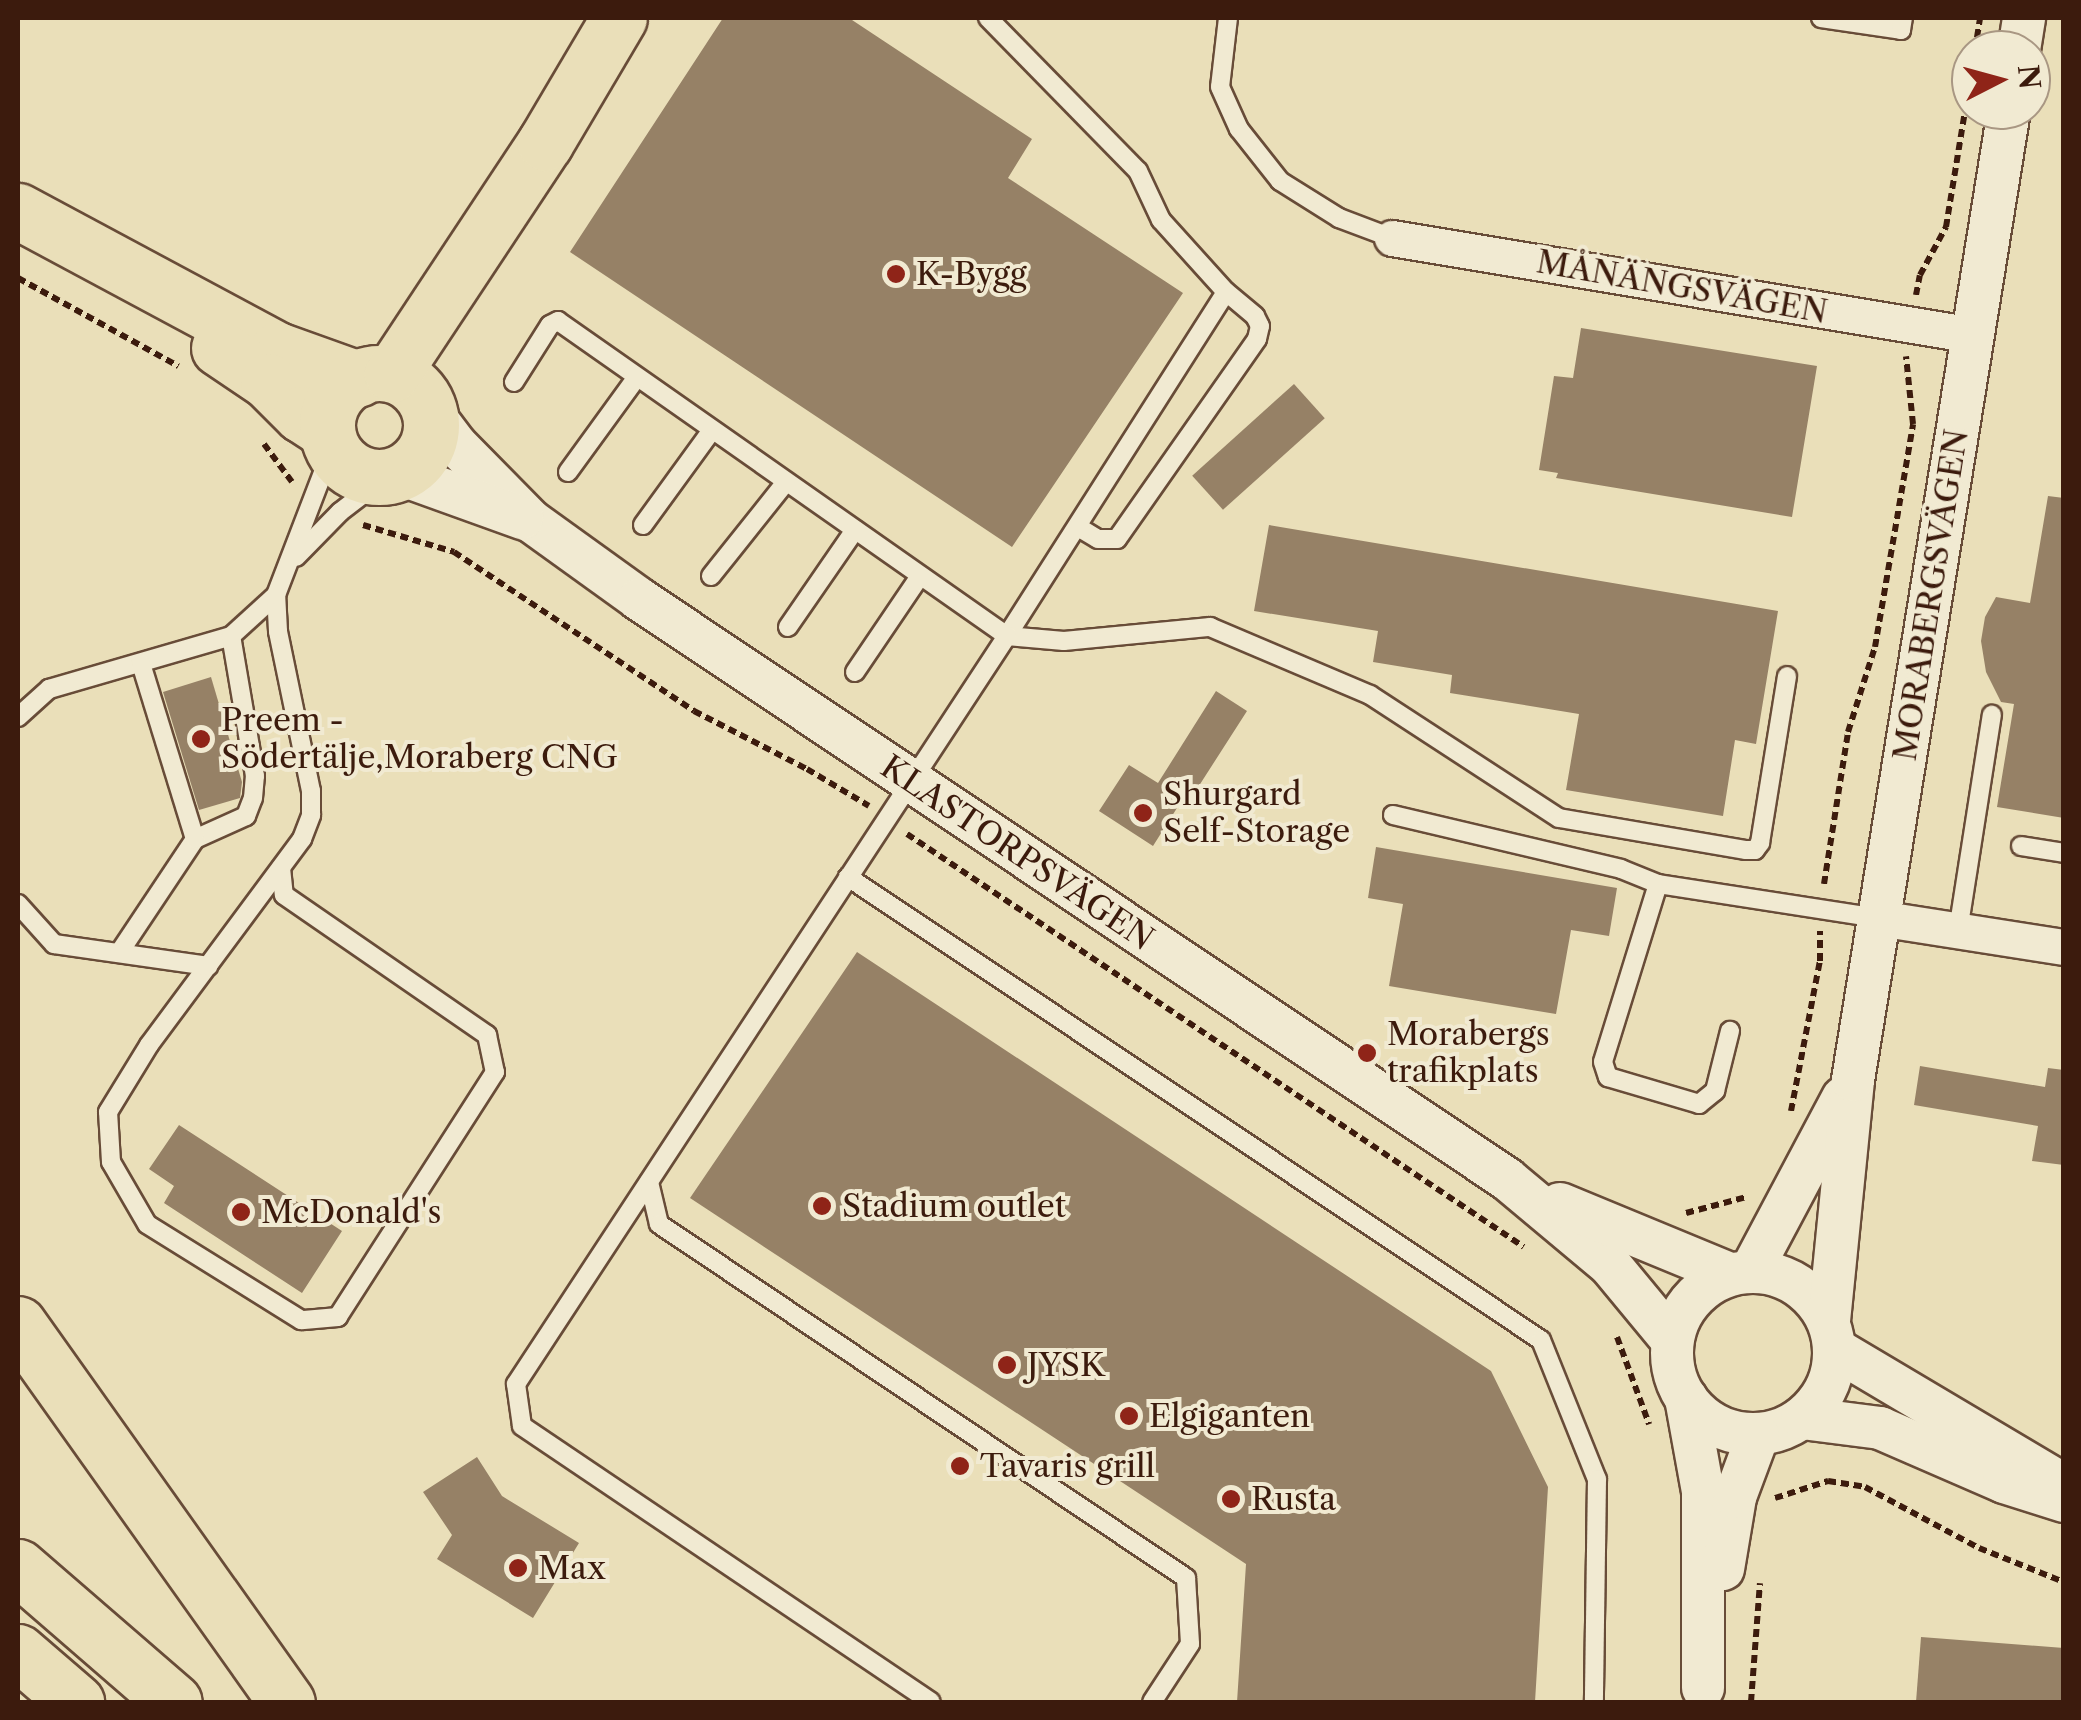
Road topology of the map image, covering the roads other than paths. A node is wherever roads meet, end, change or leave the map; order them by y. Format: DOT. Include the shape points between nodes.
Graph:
graph roads {
  1 [pos="618,18"];
  2 [pos="988,18"];
  3 [pos="1228,18"];
  4 [pos="1821,18"];
  5 [pos="1903,18"];
  6 [pos="2006,130"];
  7 [pos="18,211"];
  8 [pos="1392,238"];
  9 [pos="18,246"];
  10 [pos="1226,292"];
  11 [pos="1973,334"];
  12 [pos="637,377"];
  13 [pos="514,382"];
  14 [pos="393,387"];
  15 [pos="712,430"];
  16 [pos="324,459"];
  17 [pos="568,472"];
  18 [pos="392,476"];
  19 [pos="786,482"];
  20 [pos="532,521"];
  21 [pos="643,526"];
  22 [pos="1078,527"];
  23 [pos="855,530"];
  24 [pos="292,561"];
  25 [pos="711,576"];
  26 [pos="920,576"];
  27 [pos="276,596"];
  28 [pos="788,627"];
  29 [pos="231,636"];
  30 [pos="1006,636"];
  31 [pos="141,662"];
  32 [pos="856,672"];
  33 [pos="1787,676"];
  34 [pos="1992,715"];
  35 [pos="18,717"];
  36 [pos="910,781"];
  37 [pos="1393,816"];
  38 [pos="195,839"];
  39 [pos="2021,846"];
  40 [pos="2064,853"];
  41 [pos="281,868"];
  42 [pos="848,877"];
  43 [pos="1658,884"];
  44 [pos="18,904"];
  45 [pos="1878,918"];
  46 [pos="1958,930"];
  47 [pos="2060,951"];
  48 [pos="119,953"];
  49 [pos="208,966"];
  50 [pos="1730,1031"];
  51 [pos="1853,1080"];
  52 [pos="1507,1179"];
  53 [pos="649,1182"];
  54 [pos="1741,1272"];
  55 [pos="18,1324"];
  56 [pos="1832,1335"];
  57 [pos="1672,1340"];
  58 [pos="1686,1398"];
  59 [pos="1802,1418"];
  60 [pos="1758,1434"];
  61 [pos="2064,1484"];
  62 [pos="2064,1502"];
  63 [pos="18,1567"];
  64 [pos="18,1652"];
  65 [pos="1702,1695"];
  66 [pos="76,1702"];
  67 [pos="174,1702"];
  68 [pos="287,1702"];
  69 [pos="931,1702"];
  70 [pos="1152,1702"];
  71 [pos="1594,1702"];
  1 -- 14 [label="main road"];
  2 -- 10 [label="lane" via="1138,171 1160,220"];
  3 -- 8 [label="lane" via="1220,86 1239,130 1280,182 1339,218"];
  4 -- 5 [label="lane" via="1900,30"];
  6 -- 11 [label="street, MORABERGSVÄGEN"];
  7 -- 14 [label="main road" via="276,350"];
  8 -- 11 [label="street, MÅNÄNGSVÄGEN"];
  9 -- 16 [label="main road" via="268,380 301,414"];
  10 -- 22 [label="lane"];
  10 -- 22 [label="lane" via="1255,316 1257,339 1118,539"];
  11 -- 45 [label="street, MORABERGSVÄGEN"];
  12 -- 13 [label="lane" via="558,321"];
  12 -- 15 [label="lane"];
  12 -- 17 [label="lane"];
  14 -- 16 [label="main road" via="338,393"];
  14 -- 18 [label="main road" via="428,444 415,464"];
  14 -- 20 [label="street, KLASTORPSVÄGEN"];
  15 -- 19 [label="lane"];
  15 -- 21 [label="lane"];
  16 -- 18 [label="main road" via="366,477"];
  16 -- 24 [label="lane"];
  18 -- 20 [label="street, KLASTORPSVÄGEN"];
  18 -- 24 [label="lane" via="340,512"];
  19 -- 23 [label="lane"];
  19 -- 25 [label="lane"];
  20 -- 36 [label="street, KLASTORPSVÄGEN"];
  22 -- 30 [label="lane"];
  23 -- 26 [label="lane"];
  23 -- 28 [label="lane"];
  24 -- 27 [label="lane"];
  26 -- 30 [label="lane"];
  26 -- 32 [label="lane"];
  27 -- 29 [label="lane"];
  27 -- 41 [label="lane" via="311,791 302,839"];
  29 -- 31 [label="lane"];
  29 -- 38 [label="lane" via="253,798 246,816"];
  30 -- 33 [label="lane" via="1064,642 1210,627 1370,695 1560,818 1746,850 1760,843"];
  30 -- 36 [label="lane"];
  31 -- 35 [label="lane" via="49,689"];
  31 -- 38 [label="lane"];
  34 -- 46 [label="lane"];
  36 -- 42 [label="lane"];
  36 -- 52 [label="street, KLASTORPSVÄGEN"];
  37 -- 43 [label="lane" via="1620,869"];
  38 -- 48 [label="lane"];
  39 -- 40 [label="lane"];
  41 -- 49 [label="lane"];
  41 -- 49 [label="lane" via="284,895 488,1036 496,1072 338,1317 301,1320 148,1224 111,1162 108,1112"];
  42 -- 53 [label="lane"];
  42 -- 71 [label="lane" via="1541,1340 1597,1479"];
  43 -- 45 [label="lane"];
  43 -- 50 [label="lane" via="1603,1062 1608,1077 1700,1104 1715,1091"];
  44 -- 48 [label="lane" via="54,944"];
  45 -- 46 [label="street"];
  45 -- 51 [label="street, MORABERGSVÄGEN"];
  46 -- 47 [label="street"];
  48 -- 49 [label="lane"];
  51 -- 54 [label="street, MORABERGSVÄGEN"];
  51 -- 56 [label="street, MORABERGSVÄGEN"];
  52 -- 54 [label="street, KLASTORPSVÄGEN" via="1609,1227"];
  52 -- 57 [label="street, KLASTORPSVÄGEN" via="1610,1265"];
  53 -- 69 [label="lane" via="516,1384 522,1426"];
  53 -- 70 [label="lane" via="659,1224 1186,1578 1190,1644"];
  54 -- 56 [label="street" via="1792,1280 1814,1298"];
  54 -- 57 [label="street" via="1692,1299"];
  55 -- 68 [label="main road"];
  56 -- 59 [label="street" via="1832,1376"];
  56 -- 61 [label="street"];
  57 -- 58 [label="street" via="1673,1370"];
  58 -- 60 [label="street" via="1720,1428"];
  58 -- 65 [label="street" via="1703,1492"];
  59 -- 60 [label="street"];
  59 -- 62 [label="street" via="1880,1428"];
  60 -- 65 [label="street" via="1735,1497"];
  63 -- 67 [label="main road"];
  64 -- 66 [label="main road"];
}
